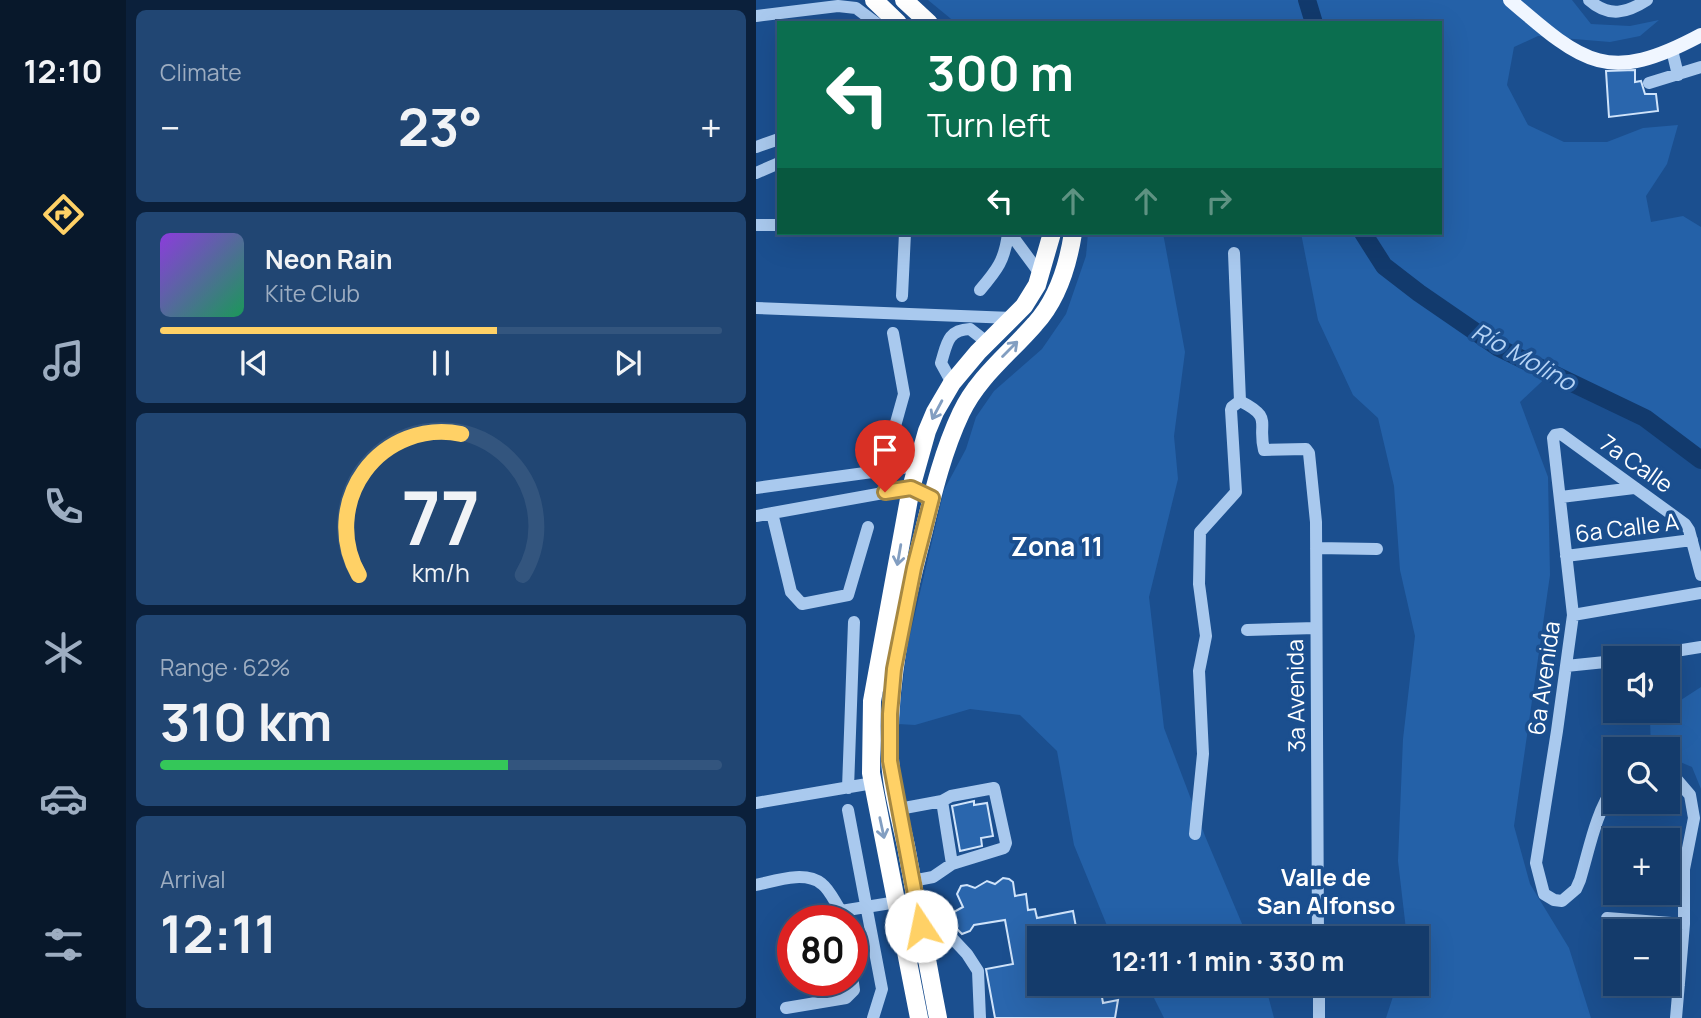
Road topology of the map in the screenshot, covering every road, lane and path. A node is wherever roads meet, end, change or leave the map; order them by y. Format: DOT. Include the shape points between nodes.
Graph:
graph roads {
  1 [pos="874,0"];
  2 [pos="904,0"];
  3 [pos="1510,0"];
  4 [pos="1590,0"];
  5 [pos="1647,0"];
  6 [pos="756,16"];
  7 [pos="873,21"];
  8 [pos="896,21"];
  9 [pos="927,21"];
  10 [pos="1701,35"];
  11 [pos="1672,50"];
  12 [pos="1701,67"];
  13 [pos="1678,75"];
  14 [pos="1649,83"];
  15 [pos="777,139"];
  16 [pos="756,147"];
  17 [pos="777,164"];
  18 [pos="756,173"];
  19 [pos="756,225"];
  20 [pos="777,225"];
  21 [pos="905,235"];
  22 [pos="1009,235"];
  23 [pos="1011,235"];
  24 [pos="1051,235"];
  25 [pos="1073,235"];
  26 [pos="1234,253"];
  27 [pos="1041,275"];
  28 [pos="980,290"];
  29 [pos="902,296"];
  30 [pos="756,308"];
  31 [pos="1012,318"];
  32 [pos="893,333"];
  33 [pos="988,343"];
  34 [pos="952,383"];
  35 [pos="1240,401"];
  36 [pos="1564,438"];
  37 [pos="916,466"];
  38 [pos="883,469"];
  39 [pos="756,488"];
  40 [pos="911,488"];
  41 [pos="1634,488"];
  42 [pos="1561,497"];
  43 [pos="932,498"];
  44 [pos="772,513"];
  45 [pos="756,516"];
  46 [pos="868,527"];
  47 [pos="1692,540"];
  48 [pos="1315,548"];
  49 [pos="1377,548"];
  50 [pos="1566,556"];
  51 [pos="1701,575"];
  52 [pos="1701,593"];
  53 [pos="1573,615"];
  54 [pos="854,622"];
  55 [pos="1316,628"];
  56 [pos="1247,630"];
  57 [pos="1701,647"];
  58 [pos="1680,650"];
  59 [pos="1603,662"];
  60 [pos="1566,666"];
  61 [pos="873,783"];
  62 [pos="1680,783"];
  63 [pos="848,788"];
  64 [pos="942,801"];
  65 [pos="756,803"];
  66 [pos="1603,805"];
  67 [pos="899,809"];
  68 [pos="848,810"];
  69 [pos="1195,834"];
  70 [pos="952,864"];
  71 [pos="1680,869"];
  72 [pos="1684,869"];
  73 [pos="912,881"];
  74 [pos="756,885"];
  75 [pos="897,902"];
  76 [pos="835,905"];
  77 [pos="867,905"];
  78 [pos="868,906"];
  79 [pos="868,912"];
  80 [pos="1607,918"];
  81 [pos="1684,924"];
  82 [pos="921,926"];
  83 [pos="1318,926"];
  84 [pos="1680,973"];
  85 [pos="848,996"];
  86 [pos="1319,996"];
  87 [pos="1678,996"];
  88 [pos="786,1008"];
  89 [pos="873,1018"];
  90 [pos="919,1018"];
  91 [pos="938,1018"];
  92 [pos="980,1018"];
  93 [pos="1319,1018"];
  94 [pos="1676,1018"];
  1 -- 8 [label="highway"];
  2 -- 9 [label="highway"];
  3 -- 11 [label="main road" via="1555,39 1589,59 1635,62"];
  4 -- 5 [label="street" via="1613,13 1632,10"];
  6 -- 7 [label="street" via="838,6 856,8"];
  10 -- 11 [label="main road"];
  11 -- 13 [label="street"];
  12 -- 13 [label="street"];
  13 -- 14 [label="street"];
  15 -- 16 [label="street"];
  17 -- 18 [label="street"];
  19 -- 20 [label="street"];
  21 -- 29 [label="street"];
  22 -- 28 [label="street" via="999,268"];
  23 -- 27 [label="street"];
  24 -- 27 [label="highway"];
  43 -- 25 [label="highway, one-way" via="947,446 968,399 1051,303"];
  26 -- 35 [label="street"];
  27 -- 31 [label="highway"];
  30 -- 31 [label="street"];
  31 -- 33 [label="highway"];
  32 -- 38 [label="street" via="904,394"];
  33 -- 34 [label="highway"];
  33 -- 34 [label="street" via="970,329 950,336 941,363"];
  34 -- 37 [label="highway, one-way" via="935,412"];
  35 -- 48 [label="street, 3a Avenida" via="1262,417 1264,450 1306,449 1309,453"];
  35 -- 69 [label="street" via="1231,410 1236,492 1200,532 1199,584 1206,636 1199,671 1203,754"];
  36 -- 41 [label="street, 7a Calle"];
  36 -- 42 [label="street, 6a Avenida" via="1557,434 1553,438"];
  37 -- 38 [label="street"];
  37 -- 40 [label="highway"];
  38 -- 39 [label="street"];
  40 -- 43 [label="highway"];
  40 -- 44 [label="street"];
  40 -- 61 [label="highway, one-way" via="873,701"];
  41 -- 42 [label="street"];
  41 -- 47 [label="street, 7a Calle" via="1685,524"];
  42 -- 50 [label="street, 6a Avenida"];
  43 -- 67 [label="highway" via="893,679 890,761"];
  44 -- 45 [label="street"];
  44 -- 46 [label="street" via="791,592 802,604 848,595"];
  47 -- 50 [label="street, 6a Calle A"];
  47 -- 51 [label="street"];
  48 -- 49 [label="street"];
  48 -- 55 [label="street, 3a Avenida"];
  50 -- 53 [label="street, 6a Avenida"];
  52 -- 53 [label="street"];
  53 -- 60 [label="street, 6a Avenida"];
  54 -- 63 [label="street"];
  55 -- 56 [label="street"];
  55 -- 83 [label="street, 3a Avenida"];
  57 -- 58 [label="street"];
  59 -- 60 [label="street"];
  60 -- 66 [label="street, 6a Avenida" via="1536,863 1544,894 1554,900 1562,901 1576,889"];
  61 -- 63 [label="street"];
  61 -- 75 [label="highway, one-way"];
  62 -- 72 [label="street" via="1690,795 1694,818"];
  63 -- 65 [label="street"];
  64 -- 67 [label="street"];
  64 -- 70 [label="street"];
  64 -- 70 [label="street" via="994,788 1006,843 993,853"];
  67 -- 73 [label="highway"];
  68 -- 77 [label="street"];
  70 -- 73 [label="street" via="933,877"];
  71 -- 72 [label="street"];
  72 -- 81 [label="street"];
  73 -- 82 [label="highway"];
  74 -- 76 [label="street" via="813,878 824,885"];
  75 -- 78 [label="street"];
  75 -- 90 [label="highway"];
  79 -- 89 [label="street" via="882,989"];
  80 -- 81 [label="street"];
  81 -- 84 [label="street"];
  82 -- 91 [label="highway"];
  82 -- 92 [label="street" via="937,923 978,971"];
  85 -- 88 [label="street"];
  86 -- 93 [label="street"];
  87 -- 94 [label="street"];
}
